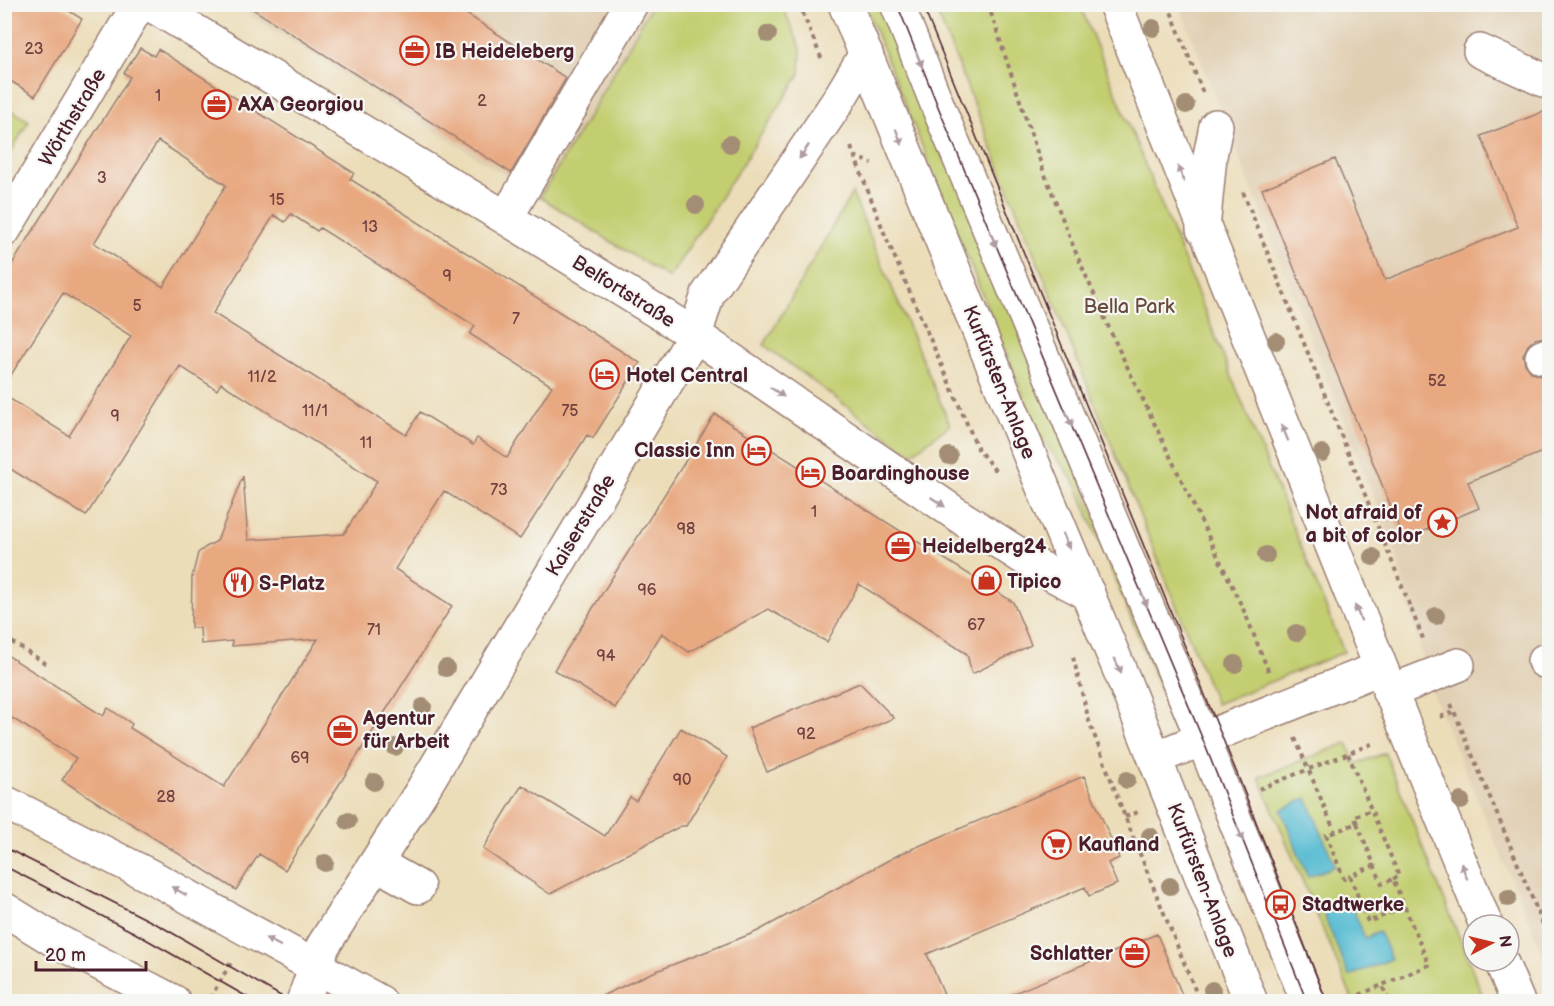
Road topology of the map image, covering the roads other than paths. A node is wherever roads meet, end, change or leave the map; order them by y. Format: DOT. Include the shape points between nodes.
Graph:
graph roads {
  1 [pos="139,4"];
  2 [pos="150,4"];
  3 [pos="631,4"];
  4 [pos="845,4"];
  5 [pos="897,4"];
  6 [pos="1115,4"];
  7 [pos="1480,51"];
  8 [pos="866,54"];
  9 [pos="1550,83"];
  10 [pos="1216,126"];
  11 [pos="506,218"];
  12 [pos="1203,229"];
  13 [pos="4,231"];
  14 [pos="694,335"];
  15 [pos="1088,593"];
  16 [pos="1448,669"];
  17 [pos="1385,680"];
  18 [pos="1203,740"];
  19 [pos="1155,759"];
  20 [pos="1218,779"];
  21 [pos="4,802"];
  22 [pos="376,863"];
  23 [pos="418,887"];
  24 [pos="4,909"];
  25 [pos="1481,913"];
  26 [pos="315,964"];
  27 [pos="1506,973"];
  28 [pos="174,1002"];
  29 [pos="303,1002"];
  30 [pos="380,1002"];
  31 [pos="1251,1002"];
  32 [pos="1308,1002"];
  33 [pos="1518,1002"];
  1 -- 13 [label="street, Wörthstraße"];
  2 -- 11 [label="street, Belfortstraße"];
  3 -- 11 [label="street"];
  4 -- 8 [label="street, Kurfürsten-Anlage"];
  5 -- 18 [label="street, one-way"];
  12 -- 6 [label="street, one-way"];
  7 -- 9 [label="street"];
  8 -- 14 [label="street, Kaiserstraße, one-way" via="708,294"];
  8 -- 15 [label="street, Kurfürsten-Anlage, one-way"];
  10 -- 12 [label="street" via="1209,156"];
  11 -- 14 [label="street, Belfortstraße"];
  17 -- 12 [label="street, one-way"];
  14 -- 15 [label="street, Belfortstraße, one-way" via="965,520 1048,573"];
  14 -- 22 [label="street, Kaiserstraße"];
  15 -- 19 [label="street, Kurfürsten-Anlage, one-way"];
  16 -- 17 [label="street"];
  17 -- 18 [label="street" via="1283,707"];
  25 -- 17 [label="street, one-way"];
  18 -- 19 [label="street"];
  18 -- 20 [label="street"];
  19 -- 20 [label="street" via="1197,769"];
  19 -- 31 [label="street, Kurfürsten-Anlage"];
  20 -- 32 [label="street, one-way"];
  26 -- 21 [label="street, one-way"];
  22 -- 23 [label="street"];
  22 -- 26 [label="street, Kaiserstraße"];
  24 -- 28 [label="street"];
  26 -- 29 [label="street, Kaiserstraße"];
  26 -- 30 [label="street"];
  27 -- 33 [label="street"];
}
